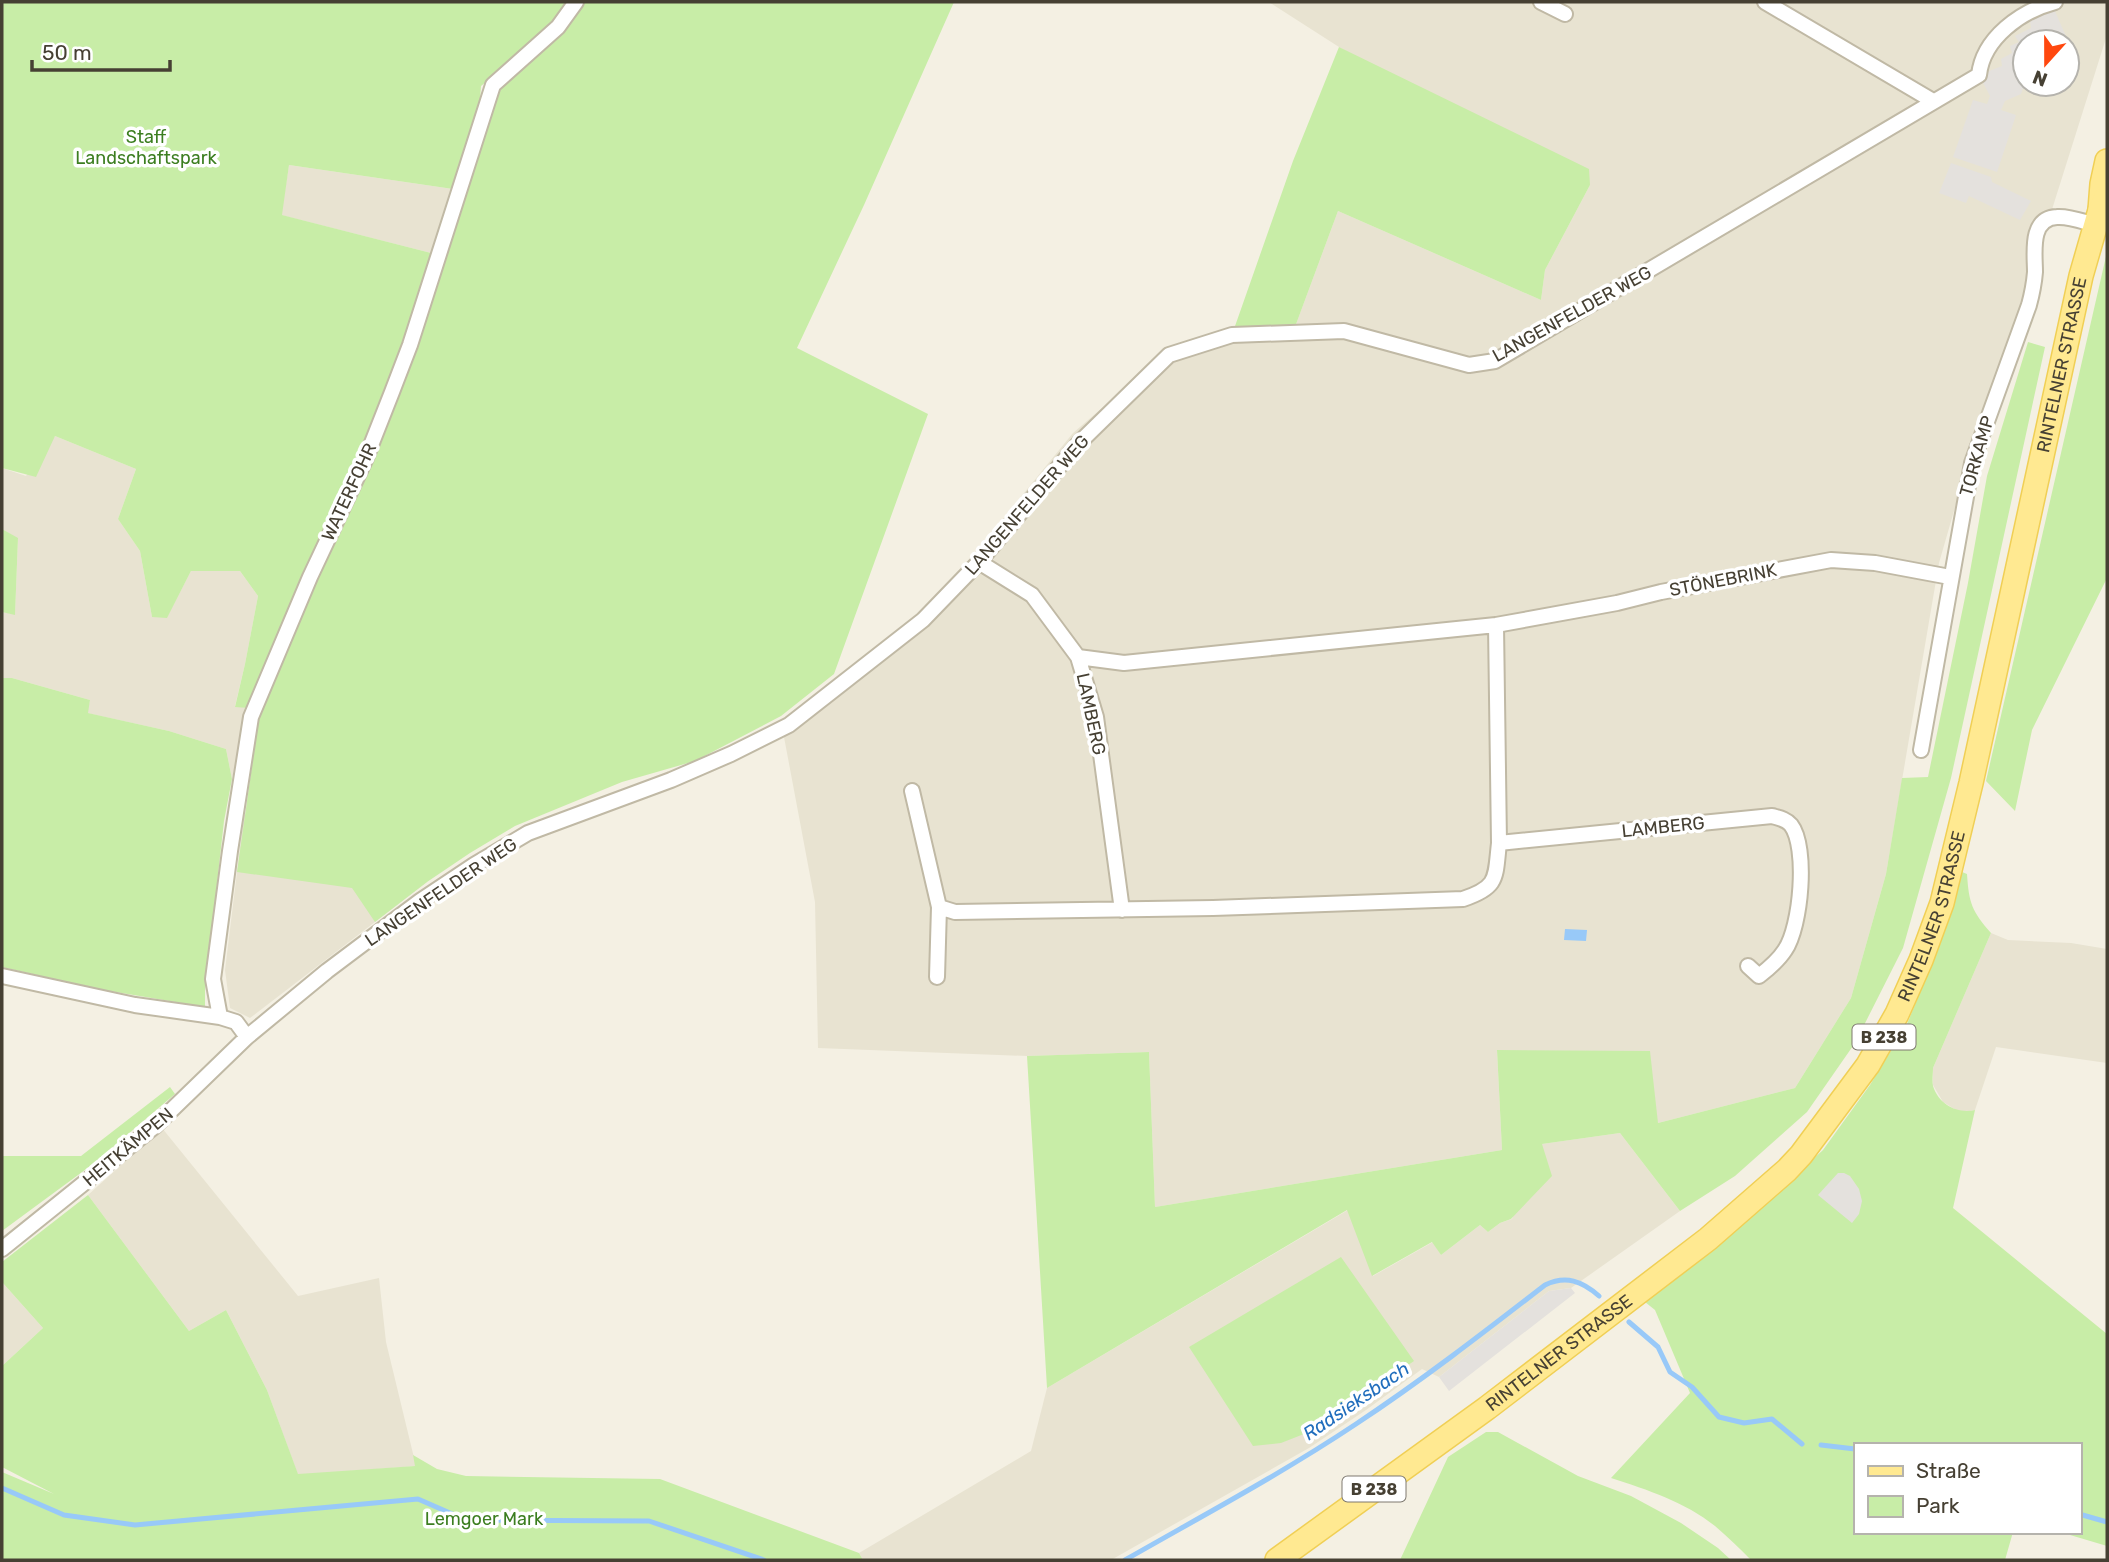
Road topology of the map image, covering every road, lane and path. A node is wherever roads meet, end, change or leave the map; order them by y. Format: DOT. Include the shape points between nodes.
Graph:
graph roads {
  1 [pos="576,2"];
  2 [pos="1541,2"];
  3 [pos="1765,2"];
  4 [pos="2055,2"];
  5 [pos="1565,14"];
  6 [pos="1933,101"];
  7 [pos="2107,161"];
  8 [pos="2101,210"];
  9 [pos="979,562"];
  10 [pos="1950,577"];
  11 [pos="1496,625"];
  12 [pos="1078,657"];
  13 [pos="1921,750"];
  14 [pos="912,791"];
  15 [pos="1499,844"];
  16 [pos="939,907"];
  17 [pos="1122,910"];
  18 [pos="1748,966"];
  19 [pos="2,976"];
  20 [pos="937,976"];
  21 [pos="220,1017"];
  22 [pos="247,1037"];
  23 [pos="2,1249"];
  24 [pos="1277,1560"];
  1 -- 21 [label="street, WATERFOHR" via="558,27 493,85 397,380 251,718 213,979"];
  2 -- 5 [label="street"];
  3 -- 6 [label="street"];
  4 -- 6 [label="street, LANGENFELDER WEG" via="2009,26 1992,40 1979,75"];
  6 -- 9 [label="street, LANGENFELDER WEG" via="1495,361 1469,365 1344,331 1232,335 1169,355 1079,443"];
  7 -- 8 [label="main road, RINTELNER STRASSE / B 238"];
  8 -- 10 [label="street, TORKAMP" via="2049,219 2037,232 2029,305 1972,463"];
  8 -- 24 [label="main road, RINTELNER STRASSE / B 238" via="2081,276 1942,903 1897,1014 1868,1065 1787,1170 1708,1239"];
  9 -- 12 [label="street, LAMBERG" via="1031,595"];
  9 -- 22 [label="street, LANGENFELDER WEG" via="923,620 789,725 732,754 528,833 420,901"];
  10 -- 11 [label="street, STÖNEBRINK" via="1831,560"];
  10 -- 13 [label="street, TORKAMP"];
  11 -- 12 [label="street, STÖNEBRINK" via="1124,663"];
  11 -- 15 [label="street"];
  12 -- 17 [label="street, LAMBERG" via="1096,717"];
  14 -- 16 [label="street"];
  15 -- 17 [label="street" via="1491,885 1463,899"];
  15 -- 18 [label="street, LAMBERG" via="1772,816 1784,819 1798,837 1801,889 1797,918 1786,949 1773,965 1759,976"];
  16 -- 17 [label="street" via="955,912"];
  16 -- 20 [label="street"];
  19 -- 21 [label="street" via="135,1005"];
  21 -- 22 [label="street" via="236,1022"];
  22 -- 23 [label="street, HEITKÄMPEN" via="155,1126"];
}
